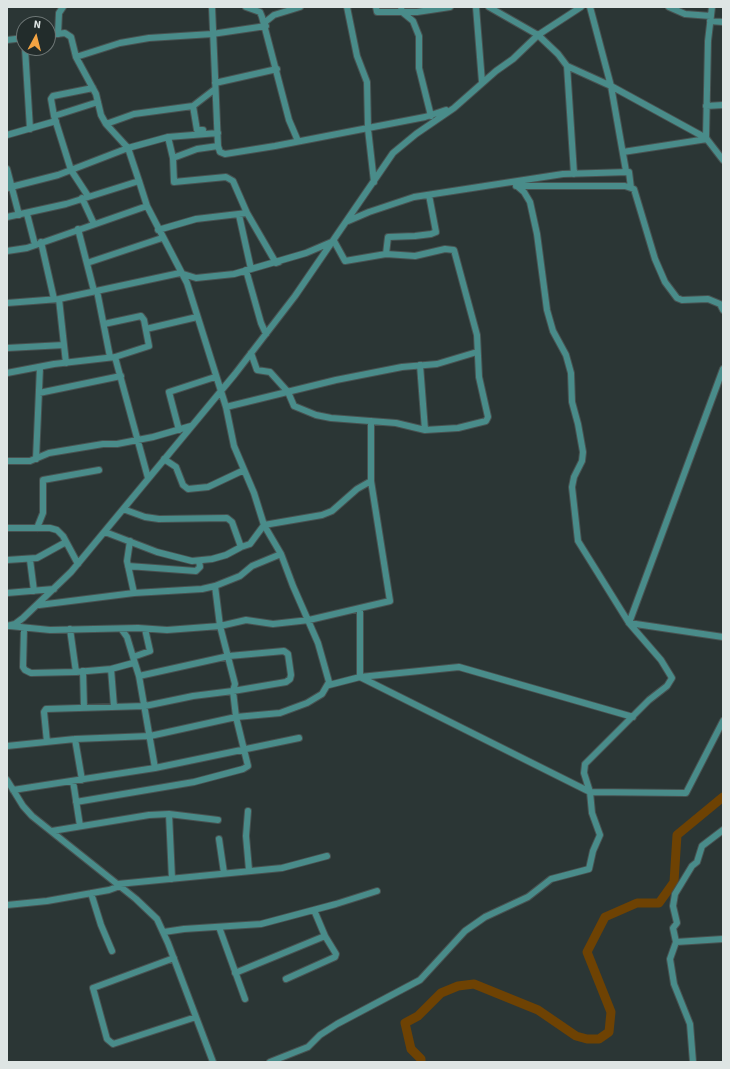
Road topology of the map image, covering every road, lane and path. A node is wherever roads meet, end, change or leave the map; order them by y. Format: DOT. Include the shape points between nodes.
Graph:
graph roads {
  1 [pos="63,7"];
  2 [pos="212,7"];
  3 [pos="246,7"];
  4 [pos="300,7"];
  5 [pos="347,7"];
  6 [pos="376,7"];
  7 [pos="450,7"];
  8 [pos="476,7"];
  9 [pos="489,7"];
  10 [pos="581,7"];
  11 [pos="590,7"];
  12 [pos="669,7"];
  13 [pos="712,7"];
  14 [pos="401,9"];
  15 [pos="260,12"];
  16 [pos="274,15"];
  17 [pos="711,18"];
  18 [pos="723,22"];
  19 [pos="265,24"];
  20 [pos="58,34"];
  21 [pos="212,34"];
  22 [pos="538,35"];
  23 [pos="25,56"];
  24 [pos="76,57"];
  25 [pos="567,66"];
  26 [pos="277,69"];
  27 [pos="482,82"];
  28 [pos="215,86"];
  29 [pos="611,86"];
  30 [pos="93,88"];
  31 [pos="98,102"];
  32 [pos="723,105"];
  33 [pos="193,106"];
  34 [pos="706,106"];
  35 [pos="454,108"];
  36 [pos="431,116"];
  37 [pos="55,118"];
  38 [pos="106,124"];
  39 [pos="30,129"];
  40 [pos="368,129"];
  41 [pos="217,131"];
  42 [pos="7,135"];
  43 [pos="168,137"];
  44 [pos="707,138"];
  45 [pos="298,141"];
  46 [pos="218,146"];
  47 [pos="128,148"];
  48 [pos="623,152"];
  49 [pos="173,158"];
  50 [pos="723,160"];
  51 [pos="7,170"];
  52 [pos="71,170"];
  53 [pos="626,171"];
  54 [pos="574,174"];
  55 [pos="138,181"];
  56 [pos="374,182"];
  57 [pos="503,182"];
  58 [pos="516,186"];
  59 [pos="9,187"];
  60 [pos="631,188"];
  61 [pos="429,195"];
  62 [pos="85,197"];
  63 [pos="147,206"];
  64 [pos="247,213"];
  65 [pos="27,214"];
  66 [pos="19,215"];
  67 [pos="239,215"];
  68 [pos="7,217"];
  69 [pos="348,221"];
  70 [pos="94,224"];
  71 [pos="78,229"];
  72 [pos="158,230"];
  73 [pos="162,238"];
  74 [pos="334,241"];
  75 [pos="38,244"];
  76 [pos="7,251"];
  77 [pos="386,254"];
  78 [pos="86,262"];
  79 [pos="276,263"];
  80 [pos="249,270"];
  81 [pos="180,273"];
  82 [pos="96,291"];
  83 [pos="56,299"];
  84 [pos="7,303"];
  85 [pos="723,310"];
  86 [pos="197,316"];
  87 [pos="104,324"];
  88 [pos="146,329"];
  89 [pos="266,334"];
  90 [pos="64,344"];
  91 [pos="7,348"];
  92 [pos="477,352"];
  93 [pos="251,353"];
  94 [pos="112,357"];
  95 [pos="66,363"];
  96 [pos="420,365"];
  97 [pos="40,367"];
  98 [pos="723,370"];
  99 [pos="7,373"];
  100 [pos="120,376"];
  101 [pos="215,377"];
  102 [pos="220,392"];
  103 [pos="288,392"];
  104 [pos="39,393"];
  105 [pos="226,407"];
  106 [pos="371,421"];
  107 [pos="192,426"];
  108 [pos="179,430"];
  109 [pos="425,430"];
  110 [pos="138,440"];
  111 [pos="164,459"];
  112 [pos="36,460"];
  113 [pos="7,461"];
  114 [pos="99,470"];
  115 [pos="244,470"];
  116 [pos="148,478"];
  117 [pos="371,481"];
  118 [pos="123,509"];
  119 [pos="264,525"];
  120 [pos="7,528"];
  121 [pos="37,528"];
  122 [pos="105,532"];
  123 [pos="130,541"];
  124 [pos="66,542"];
  125 [pos="241,547"];
  126 [pos="281,554"];
  127 [pos="7,560"];
  128 [pos="30,560"];
  129 [pos="199,560"];
  130 [pos="78,564"];
  131 [pos="128,566"];
  132 [pos="215,586"];
  133 [pos="54,589"];
  134 [pos="34,591"];
  135 [pos="7,593"];
  136 [pos="134,593"];
  137 [pos="39,605"];
  138 [pos="360,608"];
  139 [pos="308,620"];
  140 [pos="629,623"];
  141 [pos="8,626"];
  142 [pos="220,626"];
  143 [pos="24,628"];
  144 [pos="70,629"];
  145 [pos="145,629"];
  146 [pos="122,630"];
  147 [pos="723,637"];
  148 [pos="229,656"];
  149 [pos="133,660"];
  150 [pos="111,669"];
  151 [pos="83,671"];
  152 [pos="76,672"];
  153 [pos="140,676"];
  154 [pos="360,678"];
  155 [pos="329,685"];
  156 [pos="233,692"];
  157 [pos="145,706"];
  158 [pos="114,707"];
  159 [pos="84,708"];
  160 [pos="236,717"];
  161 [pos="633,717"];
  162 [pos="723,721"];
  163 [pos="150,736"];
  164 [pos="298,738"];
  165 [pos="75,739"];
  166 [pos="47,742"];
  167 [pos="7,746"];
  168 [pos="244,748"];
  169 [pos="155,768"];
  170 [pos="7,780"];
  171 [pos="82,780"];
  172 [pos="73,781"];
  173 [pos="13,790"];
  174 [pos="590,792"];
  175 [pos="76,802"];
  176 [pos="248,810"];
  177 [pos="169,814"];
  178 [pos="218,820"];
  179 [pos="80,826"];
  180 [pos="723,830"];
  181 [pos="52,831"];
  182 [pos="219,839"];
  183 [pos="326,856"];
  184 [pos="249,870"];
  185 [pos="224,873"];
  186 [pos="172,879"];
  187 [pos="119,885"];
  188 [pos="377,891"];
  189 [pos="91,893"];
  190 [pos="7,905"];
  191 [pos="314,910"];
  192 [pos="219,927"];
  193 [pos="164,932"];
  194 [pos="325,936"];
  195 [pos="723,939"];
  196 [pos="676,942"];
  197 [pos="112,952"];
  198 [pos="174,958"];
  199 [pos="236,973"];
  200 [pos="286,979"];
  201 [pos="245,999"];
  202 [pos="196,1017"];
  203 [pos="213,1062"];
  204 [pos="270,1062"];
  205 [pos="694,1062"];
  1 -- 20 [label="street" via="59,13"];
  2 -- 21 [label="street"];
  3 -- 15 [label="street"];
  4 -- 16 [label="street"];
  5 -- 40 [label="street" via="357,56 367,82"];
  6 -- 14 [label="street" via="377,12"];
  7 -- 14 [label="street" via="417,12"];
  8 -- 27 [label="street"];
  9 -- 22 [label="street"];
  10 -- 22 [label="street"];
  11 -- 29 [label="street"];
  12 -- 17 [label="street" via="685,14"];
  13 -- 17 [label="street"];
  14 -- 36 [label="street" via="413,21 419,36 419,68"];
  15 -- 16 [label="street"];
  15 -- 19 [label="street"];
  16 -- 19 [label="street"];
  17 -- 18 [label="street"];
  17 -- 34 [label="street"];
  19 -- 21 [label="street"];
  19 -- 26 [label="street"];
  20 -- 24 [label="street" via="65,33 71,37"];
  21 -- 24 [label="street" via="149,38 120,43"];
  21 -- 28 [label="street"];
  22 -- 25 [label="street"];
  22 -- 27 [label="street" via="513,59"];
  23 -- 39 [label="street"];
  24 -- 30 [label="street"];
  25 -- 29 [label="street"];
  25 -- 54 [label="street"];
  26 -- 28 [label="street"];
  26 -- 45 [label="street" via="289,120"];
  27 -- 35 [label="street"];
  28 -- 33 [label="street"];
  28 -- 41 [label="street"];
  29 -- 44 [label="street"];
  29 -- 48 [label="street"];
  30 -- 31 [label="street"];
  30 -- 37 [label="street" via="53,96 51,99"];
  31 -- 37 [label="street"];
  31 -- 38 [label="street" via="100,116"];
  32 -- 34 [label="street"];
  33 -- 38 [label="street" via="134,114"];
  33 -- 41 [label="street" via="197,130"];
  34 -- 44 [label="street"];
  35 -- 36 [label="street"];
  35 -- 56 [label="street" via="402,145"];
  36 -- 40 [label="street"];
  37 -- 39 [label="street"];
  37 -- 52 [label="street"];
  38 -- 47 [label="street"];
  39 -- 42 [label="street"];
  40 -- 45 [label="street"];
  40 -- 56 [label="street"];
  41 -- 43 [label="street"];
  41 -- 46 [label="street"];
  43 -- 47 [label="street"];
  43 -- 49 [label="street"];
  44 -- 48 [label="street"];
  44 -- 50 [label="street"];
  45 -- 46 [label="street" via="225,154 220,152"];
  46 -- 49 [label="street" via="198,149"];
  47 -- 52 [label="street"];
  47 -- 55 [label="street"];
  48 -- 53 [label="street"];
  49 -- 64 [label="street" via="174,182 226,177 231,180"];
  51 -- 59 [label="street"];
  52 -- 59 [label="street"];
  52 -- 62 [label="street"];
  53 -- 54 [label="street"];
  53 -- 60 [label="street" via="630,173"];
  54 -- 57 [label="street"];
  55 -- 62 [label="street"];
  55 -- 63 [label="street"];
  56 -- 69 [label="street"];
  57 -- 58 [label="street"];
  57 -- 61 [label="street"];
  58 -- 60 [label="street"];
  58 -- 140 [label="street" via="524,192 530,202 547,310 571,373 572,402 583,452 572,487 578,540"];
  59 -- 66 [label="street"];
  60 -- 85 [label="street" via="636,191 654,259 665,282 678,298 708,299 720,304"];
  61 -- 69 [label="street" via="414,197"];
  61 -- 77 [label="street" via="436,232 388,237"];
  62 -- 65 [label="street"];
  62 -- 70 [label="street"];
  63 -- 70 [label="street"];
  63 -- 72 [label="street"];
  64 -- 67 [label="street"];
  64 -- 79 [label="street"];
  65 -- 66 [label="street"];
  65 -- 75 [label="street"];
  66 -- 68 [label="street"];
  67 -- 72 [label="street" via="196,219"];
  67 -- 80 [label="street"];
  69 -- 74 [label="street"];
  70 -- 71 [label="street"];
  71 -- 75 [label="street"];
  71 -- 78 [label="street"];
  72 -- 73 [label="street"];
  73 -- 78 [label="street"];
  73 -- 81 [label="street"];
  74 -- 77 [label="street" via="345,262"];
  74 -- 79 [label="street"];
  74 -- 89 [label="street"];
  75 -- 76 [label="street"];
  75 -- 83 [label="street"];
  77 -- 92 [label="street" via="415,256 445,249 454,250 477,334"];
  78 -- 82 [label="street"];
  79 -- 80 [label="street"];
  80 -- 81 [label="street" via="209,278 196,278"];
  80 -- 89 [label="street" via="261,323"];
  81 -- 82 [label="street"];
  81 -- 86 [label="street" via="187,283"];
  82 -- 83 [label="street"];
  82 -- 87 [label="street"];
  83 -- 84 [label="street"];
  83 -- 90 [label="street"];
  86 -- 88 [label="street"];
  86 -- 101 [label="street"];
  87 -- 88 [label="street" via="141,316"];
  87 -- 94 [label="street"];
  88 -- 94 [label="street" via="149,346"];
  89 -- 93 [label="street"];
  90 -- 91 [label="street"];
  90 -- 95 [label="street"];
  92 -- 96 [label="street" via="455,360"];
  92 -- 109 [label="street" via="487,419 458,428"];
  93 -- 102 [label="street"];
  93 -- 103 [label="street" via="257,370 270,372"];
  94 -- 95 [label="street"];
  94 -- 100 [label="street"];
  95 -- 97 [label="street"];
  96 -- 103 [label="street" via="336,380"];
  96 -- 109 [label="street"];
  97 -- 99 [label="street"];
  97 -- 104 [label="street"];
  98 -- 140 [label="street"];
  100 -- 104 [label="street"];
  100 -- 110 [label="street"];
  101 -- 102 [label="street"];
  101 -- 108 [label="street" via="169,392"];
  102 -- 105 [label="street"];
  102 -- 107 [label="street"];
  103 -- 105 [label="street"];
  103 -- 106 [label="street" via="294,406 307,412 331,418"];
  104 -- 112 [label="street"];
  105 -- 115 [label="street" via="234,446"];
  106 -- 109 [label="street" via="396,423"];
  106 -- 117 [label="street"];
  107 -- 108 [label="street"];
  107 -- 111 [label="street"];
  108 -- 110 [label="street"];
  110 -- 112 [label="street" via="49,453"];
  110 -- 116 [label="street"];
  111 -- 115 [label="street" via="176,467 183,485 188,489 208,487"];
  111 -- 116 [label="street"];
  112 -- 113 [label="street"];
  114 -- 121 [label="street" via="43,480 43,513"];
  115 -- 119 [label="street"];
  116 -- 118 [label="street"];
  117 -- 119 [label="street" via="357,489 332,511"];
  117 -- 138 [label="street" via="390,601"];
  118 -- 122 [label="street"];
  118 -- 125 [label="street" via="159,519 227,518 232,522"];
  119 -- 125 [label="street" via="250,544"];
  119 -- 126 [label="street"];
  120 -- 121 [label="street"];
  121 -- 124 [label="street" via="57,530"];
  122 -- 123 [label="street"];
  122 -- 130 [label="street"];
  123 -- 129 [label="street" via="173,557"];
  123 -- 131 [label="street"];
  124 -- 128 [label="street"];
  124 -- 130 [label="street"];
  125 -- 129 [label="street" via="226,555"];
  126 -- 132 [label="street"];
  126 -- 139 [label="street"];
  127 -- 128 [label="street"];
  128 -- 134 [label="street"];
  129 -- 131 [label="street" via="200,567 196,571"];
  130 -- 133 [label="street"];
  131 -- 136 [label="street"];
  132 -- 136 [label="street"];
  132 -- 142 [label="street"];
  133 -- 134 [label="street"];
  133 -- 137 [label="street"];
  134 -- 135 [label="street"];
  136 -- 137 [label="street"];
  137 -- 141 [label="street"];
  138 -- 139 [label="street"];
  138 -- 154 [label="street"];
  139 -- 142 [label="street" via="273,624 246,620"];
  139 -- 155 [label="street" via="318,642"];
  140 -- 147 [label="street"];
  140 -- 161 [label="street" via="661,660 672,678 667,686"];
  141 -- 143 [label="street"];
  142 -- 145 [label="street"];
  142 -- 148 [label="street"];
  143 -- 144 [label="street"];
  143 -- 152 [label="street" via="25,670 31,673"];
  144 -- 146 [label="street"];
  144 -- 152 [label="street"];
  145 -- 146 [label="street"];
  145 -- 149 [label="street" via="150,651"];
  146 -- 149 [label="street" via="127,637"];
  148 -- 153 [label="street"];
  148 -- 156 [label="street" via="235,684"];
  148 -- 156 [label="street" via="286,652 291,675 286,682"];
  149 -- 150 [label="street"];
  149 -- 153 [label="street"];
  150 -- 151 [label="street"];
  150 -- 158 [label="street"];
  151 -- 152 [label="street"];
  151 -- 159 [label="street"];
  153 -- 157 [label="street"];
  154 -- 155 [label="street"];
  154 -- 161 [label="street" via="459,667"];
  154 -- 174 [label="street"];
  155 -- 160 [label="street" via="322,694 307,703 280,713"];
  156 -- 157 [label="street" via="193,696"];
  156 -- 160 [label="street"];
  157 -- 158 [label="street"];
  157 -- 163 [label="street"];
  158 -- 159 [label="street"];
  159 -- 166 [label="street" via="45,710"];
  160 -- 163 [label="street"];
  160 -- 168 [label="street"];
  161 -- 174 [label="street" via="585,764 584,773"];
  162 -- 174 [label="street" via="686,793"];
  163 -- 165 [label="street"];
  163 -- 169 [label="street"];
  164 -- 168 [label="street"];
  165 -- 166 [label="street"];
  165 -- 171 [label="street"];
  166 -- 167 [label="street"];
  168 -- 169 [label="street"];
  168 -- 175 [label="street" via="248,766 243,769 194,782"];
  169 -- 171 [label="street"];
  170 -- 173 [label="street"];
  171 -- 172 [label="street"];
  172 -- 173 [label="street"];
  172 -- 175 [label="street"];
  173 -- 181 [label="street" via="32,816"];
  174 -- 204 [label="street" via="592,813 600,835 589,869 551,879 528,897 485,917 465,932 420,980 337,1024 308,1047"];
  175 -- 179 [label="street"];
  176 -- 184 [label="street" via="246,836"];
  177 -- 178 [label="street"];
  177 -- 179 [label="street" via="131,816"];
  177 -- 186 [label="street"];
  179 -- 181 [label="street"];
  180 -- 196 [label="street" via="702,846 697,862 675,894 673,906 677,922 674,928"];
  181 -- 187 [label="street"];
  182 -- 185 [label="street"];
  183 -- 184 [label="street" via="282,868"];
  184 -- 185 [label="street"];
  185 -- 186 [label="street"];
  186 -- 187 [label="street"];
  187 -- 189 [label="street"];
  187 -- 193 [label="street" via="157,919"];
  188 -- 191 [label="street"];
  189 -- 190 [label="street"];
  189 -- 197 [label="street"];
  191 -- 192 [label="street" via="261,924"];
  191 -- 194 [label="street"];
  192 -- 193 [label="street"];
  192 -- 199 [label="street"];
  193 -- 198 [label="street"];
  194 -- 199 [label="street"];
  194 -- 200 [label="street" via="336,954 335,957"];
  195 -- 196 [label="street"];
  196 -- 205 [label="street" via="670,959 674,984 690,1024"];
  198 -- 202 [label="street"];
  198 -- 202 [label="street" via="93,988 107,1040 113,1044"];
  199 -- 201 [label="street"];
  202 -- 203 [label="street"];
}
